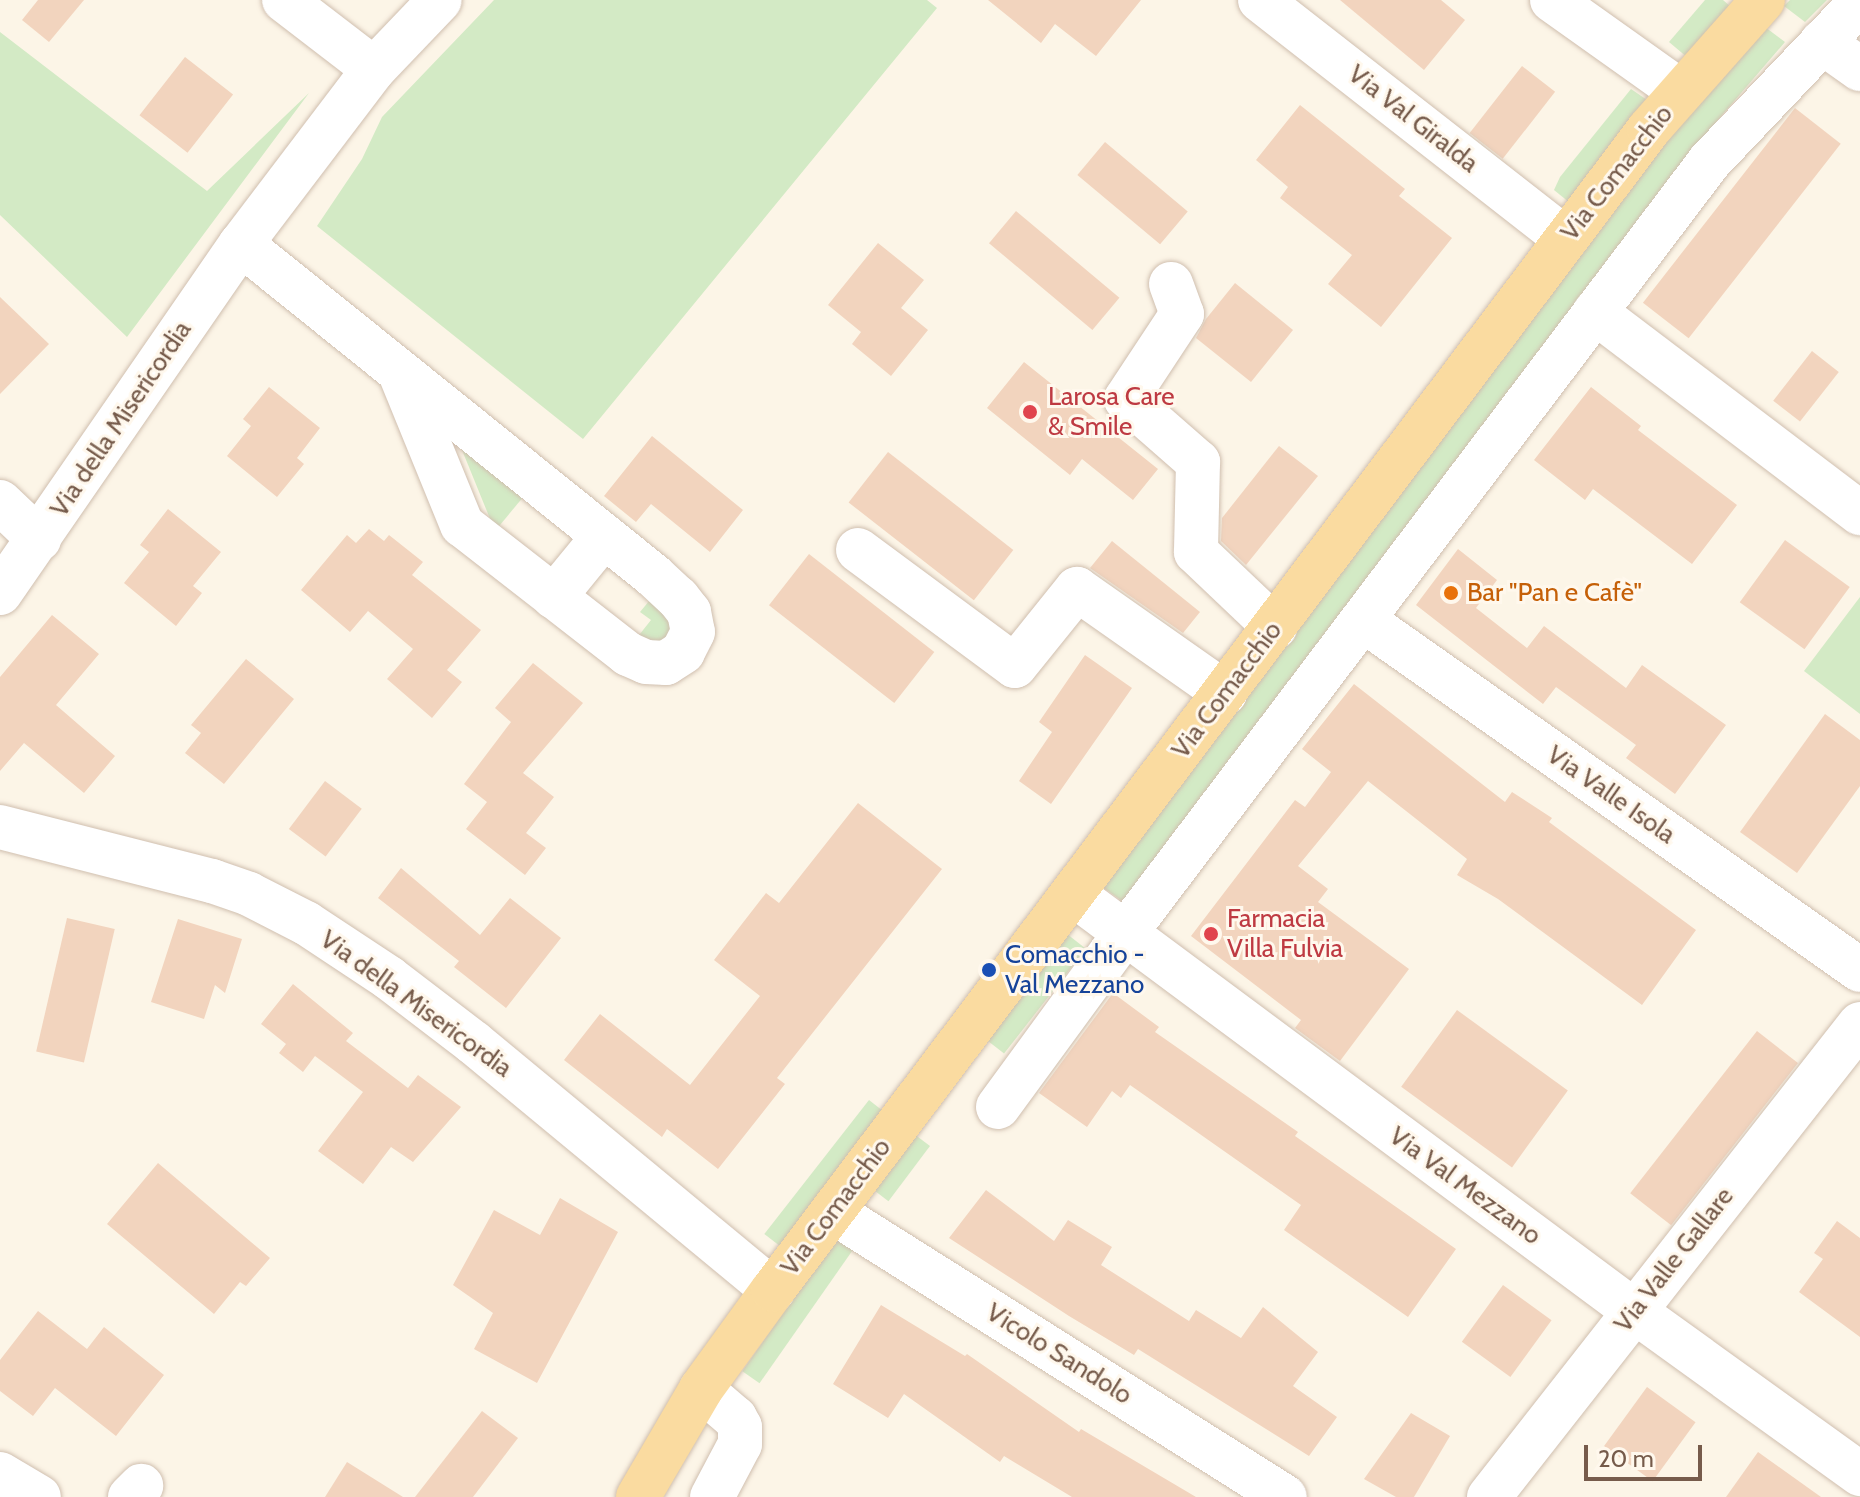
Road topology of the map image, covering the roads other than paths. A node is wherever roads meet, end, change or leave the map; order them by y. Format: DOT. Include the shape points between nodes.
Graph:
graph roads {
  1 [pos="284,0"];
  2 [pos="440,0"];
  3 [pos="1260,0"];
  4 [pos="1552,0"];
  5 [pos="1763,0"];
  6 [pos="1860,3"];
  7 [pos="1822,42"];
  8 [pos="374,69"];
  9 [pos="1860,69"];
  10 [pos="1680,91"];
  11 [pos="1566,239"];
  12 [pos="241,244"];
  13 [pos="1171,284"];
  14 [pos="1595,312"];
  15 [pos="400,373"];
  16 [pos="0,502"];
  17 [pos="1860,513"];
  18 [pos="604,536"];
  19 [pos="39,539"];
  20 [pos="858,550"];
  21 [pos="0,593"];
  22 [pos="554,597"];
  23 [pos="1363,620"];
  24 [pos="1275,627"];
  25 [pos="1225,693"];
  26 [pos="0,827"];
  27 [pos="1073,894"];
  28 [pos="1124,935"];
  29 [pos="1860,970"];
  30 [pos="1860,1024"];
  31 [pos="998,1107"];
  32 [pos="833,1212"];
  33 [pos="773,1290"];
  34 [pos="1634,1311"];
  35 [pos="701,1389"];
  36 [pos="0,1474"];
  37 [pos="1860,1474"];
  38 [pos="39,1497"];
  39 [pos="638,1497"];
  40 [pos="712,1497"];
  41 [pos="1285,1497"];
  42 [pos="1489,1497"];
  1 -- 8 [label="street"];
  2 -- 8 [label="street, Via della Misericordia"];
  3 -- 11 [label="street, Via Val Giralda"];
  4 -- 10 [label="street"];
  5 -- 10 [label="main road, Via Comacchio"];
  6 -- 7 [label="street"];
  7 -- 9 [label="street"];
  7 -- 14 [label="street" via="1709,162"];
  8 -- 12 [label="street, Via della Misericordia"];
  10 -- 11 [label="main road, Via Comacchio"];
  11 -- 24 [label="main road, Via Comacchio"];
  12 -- 15 [label="street"];
  12 -- 19 [label="street, Via della Misericordia"];
  13 -- 24 [label="street" via="1182,314 1126,399 1198,462 1196,552"];
  14 -- 17 [label="street"];
  14 -- 23 [label="street"];
  15 -- 18 [label="street"];
  15 -- 22 [label="street" via="462,525"];
  16 -- 19 [label="street"];
  18 -- 22 [label="street"];
  18 -- 22 [label="street" via="689,612 693,632 683,652 666,663 637,658"];
  19 -- 21 [label="street, Via della Misericordia"];
  20 -- 25 [label="street" via="1015,666 1077,589"];
  23 -- 28 [label="street"];
  23 -- 29 [label="street, Via Valle Isola"];
  24 -- 25 [label="main road, Via Comacchio"];
  25 -- 27 [label="main road, Via Comacchio"];
  26 -- 33 [label="street, Via della Misericordia" via="212,881 306,923 474,1043"];
  27 -- 28 [label="street, Via Val Mezzano"];
  27 -- 32 [label="main road, Via Comacchio"];
  28 -- 31 [label="street"];
  28 -- 34 [label="street, Via Val Mezzano"];
  30 -- 34 [label="street, Via Valle Gallare"];
  32 -- 33 [label="main road, Via Comacchio"];
  32 -- 41 [label="street, Vicolo Sandolo"];
  33 -- 35 [label="main road, Via Comacchio"];
  34 -- 37 [label="street, Via Val Mezzano"];
  34 -- 42 [label="street, Via Valle Gallare"];
  35 -- 39 [label="main road, Via Comacchio"];
  35 -- 40 [label="street" via="740,1427 740,1444"];
  36 -- 38 [label="street"];
}
